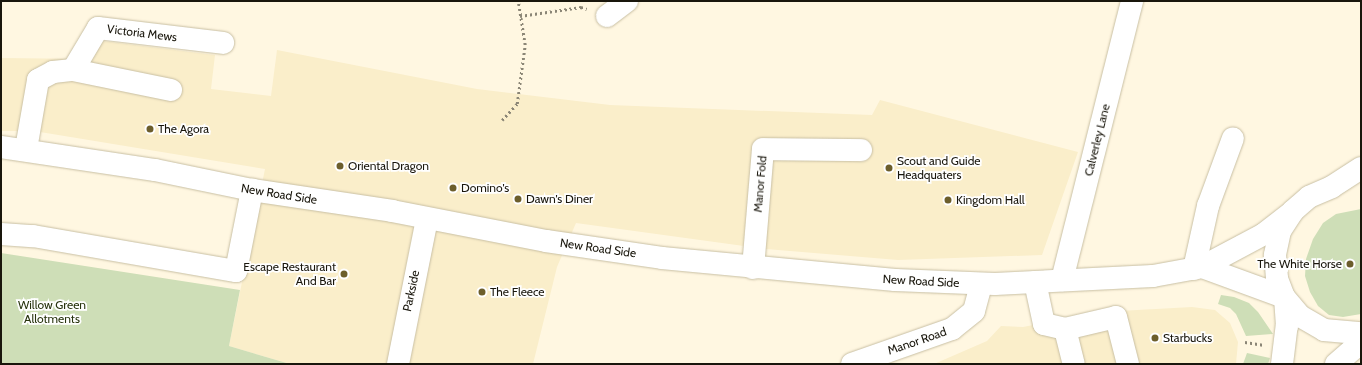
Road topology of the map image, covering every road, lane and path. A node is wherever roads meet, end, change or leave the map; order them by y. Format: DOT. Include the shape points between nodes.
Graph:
graph roads {
  1 [pos="518,1"];
  2 [pos="627,1"];
  3 [pos="1132,1"];
  4 [pos="520,16"];
  5 [pos="607,16"];
  6 [pos="223,43"];
  7 [pos="73,70"];
  8 [pos="170,90"];
  9 [pos="502,120"];
  10 [pos="1233,138"];
  11 [pos="1,147"];
  12 [pos="26,149"];
  13 [pos="861,150"];
  14 [pos="1361,168"];
  15 [pos="1361,186"];
  16 [pos="1332,187"];
  17 [pos="252,190"];
  18 [pos="1293,211"];
  19 [pos="427,218"];
  20 [pos="1,234"];
  21 [pos="753,268"];
  22 [pos="1198,268"];
  23 [pos="1062,280"];
  24 [pos="1035,282"];
  25 [pos="981,284"];
  26 [pos="1284,298"];
  27 [pos="1064,329"];
  28 [pos="1361,333"];
  29 [pos="1361,342"];
  30 [pos="398,364"];
  31 [pos="852,364"];
  32 [pos="1074,364"];
  33 [pos="1128,364"];
  34 [pos="1282,364"];
  35 [pos="1336,364"];
  1 -- 4 [label="path"];
  2 -- 5 [label="main road"];
  3 -- 23 [label="main road, Calverley Lane"];
  4 -- 5 [label="path" via="581,6"];
  4 -- 9 [label="path" via="525,45 517,104"];
  6 -- 7 [label="main road, Victoria Mews" via="104,27 94,32"];
  7 -- 8 [label="main road"];
  7 -- 12 [label="main road" via="53,72 38,80"];
  10 -- 22 [label="main road" via="1208,206"];
  11 -- 12 [label="main road, New Road Side"];
  12 -- 17 [label="main road, New Road Side" via="155,170"];
  13 -- 21 [label="main road, Manor Fold" via="763,149"];
  14 -- 16 [label="main road"];
  15 -- 16 [label="main road"];
  16 -- 18 [label="main road" via="1308,197"];
  17 -- 19 [label="main road, New Road Side"];
  17 -- 20 [label="main road" via="236,271 33,236"];
  18 -- 22 [label="main road, New Road Side" via="1264,234"];
  18 -- 26 [label="main road" via="1280,231 1275,255 1277,279"];
  19 -- 21 [label="main road, New Road Side" via="546,241"];
  19 -- 30 [label="main road, Parkside"];
  21 -- 25 [label="main road, New Road Side" via="895,280"];
  22 -- 23 [label="main road, New Road Side" via="1153,276"];
  22 -- 26 [label="main road, New Road Side"];
  23 -- 24 [label="main road, New Road Side"];
  24 -- 25 [label="main road, New Road Side"];
  24 -- 27 [label="main road" via="1044,324"];
  25 -- 31 [label="main road, Manor Road" via="974,311 952,329"];
  26 -- 28 [label="main road" via="1300,316 1324,330"];
  26 -- 34 [label="main road" via="1287,326"];
  27 -- 32 [label="main road"];
  27 -- 33 [label="main road" via="1116,317"];
  29 -- 35 [label="main road"];
}
